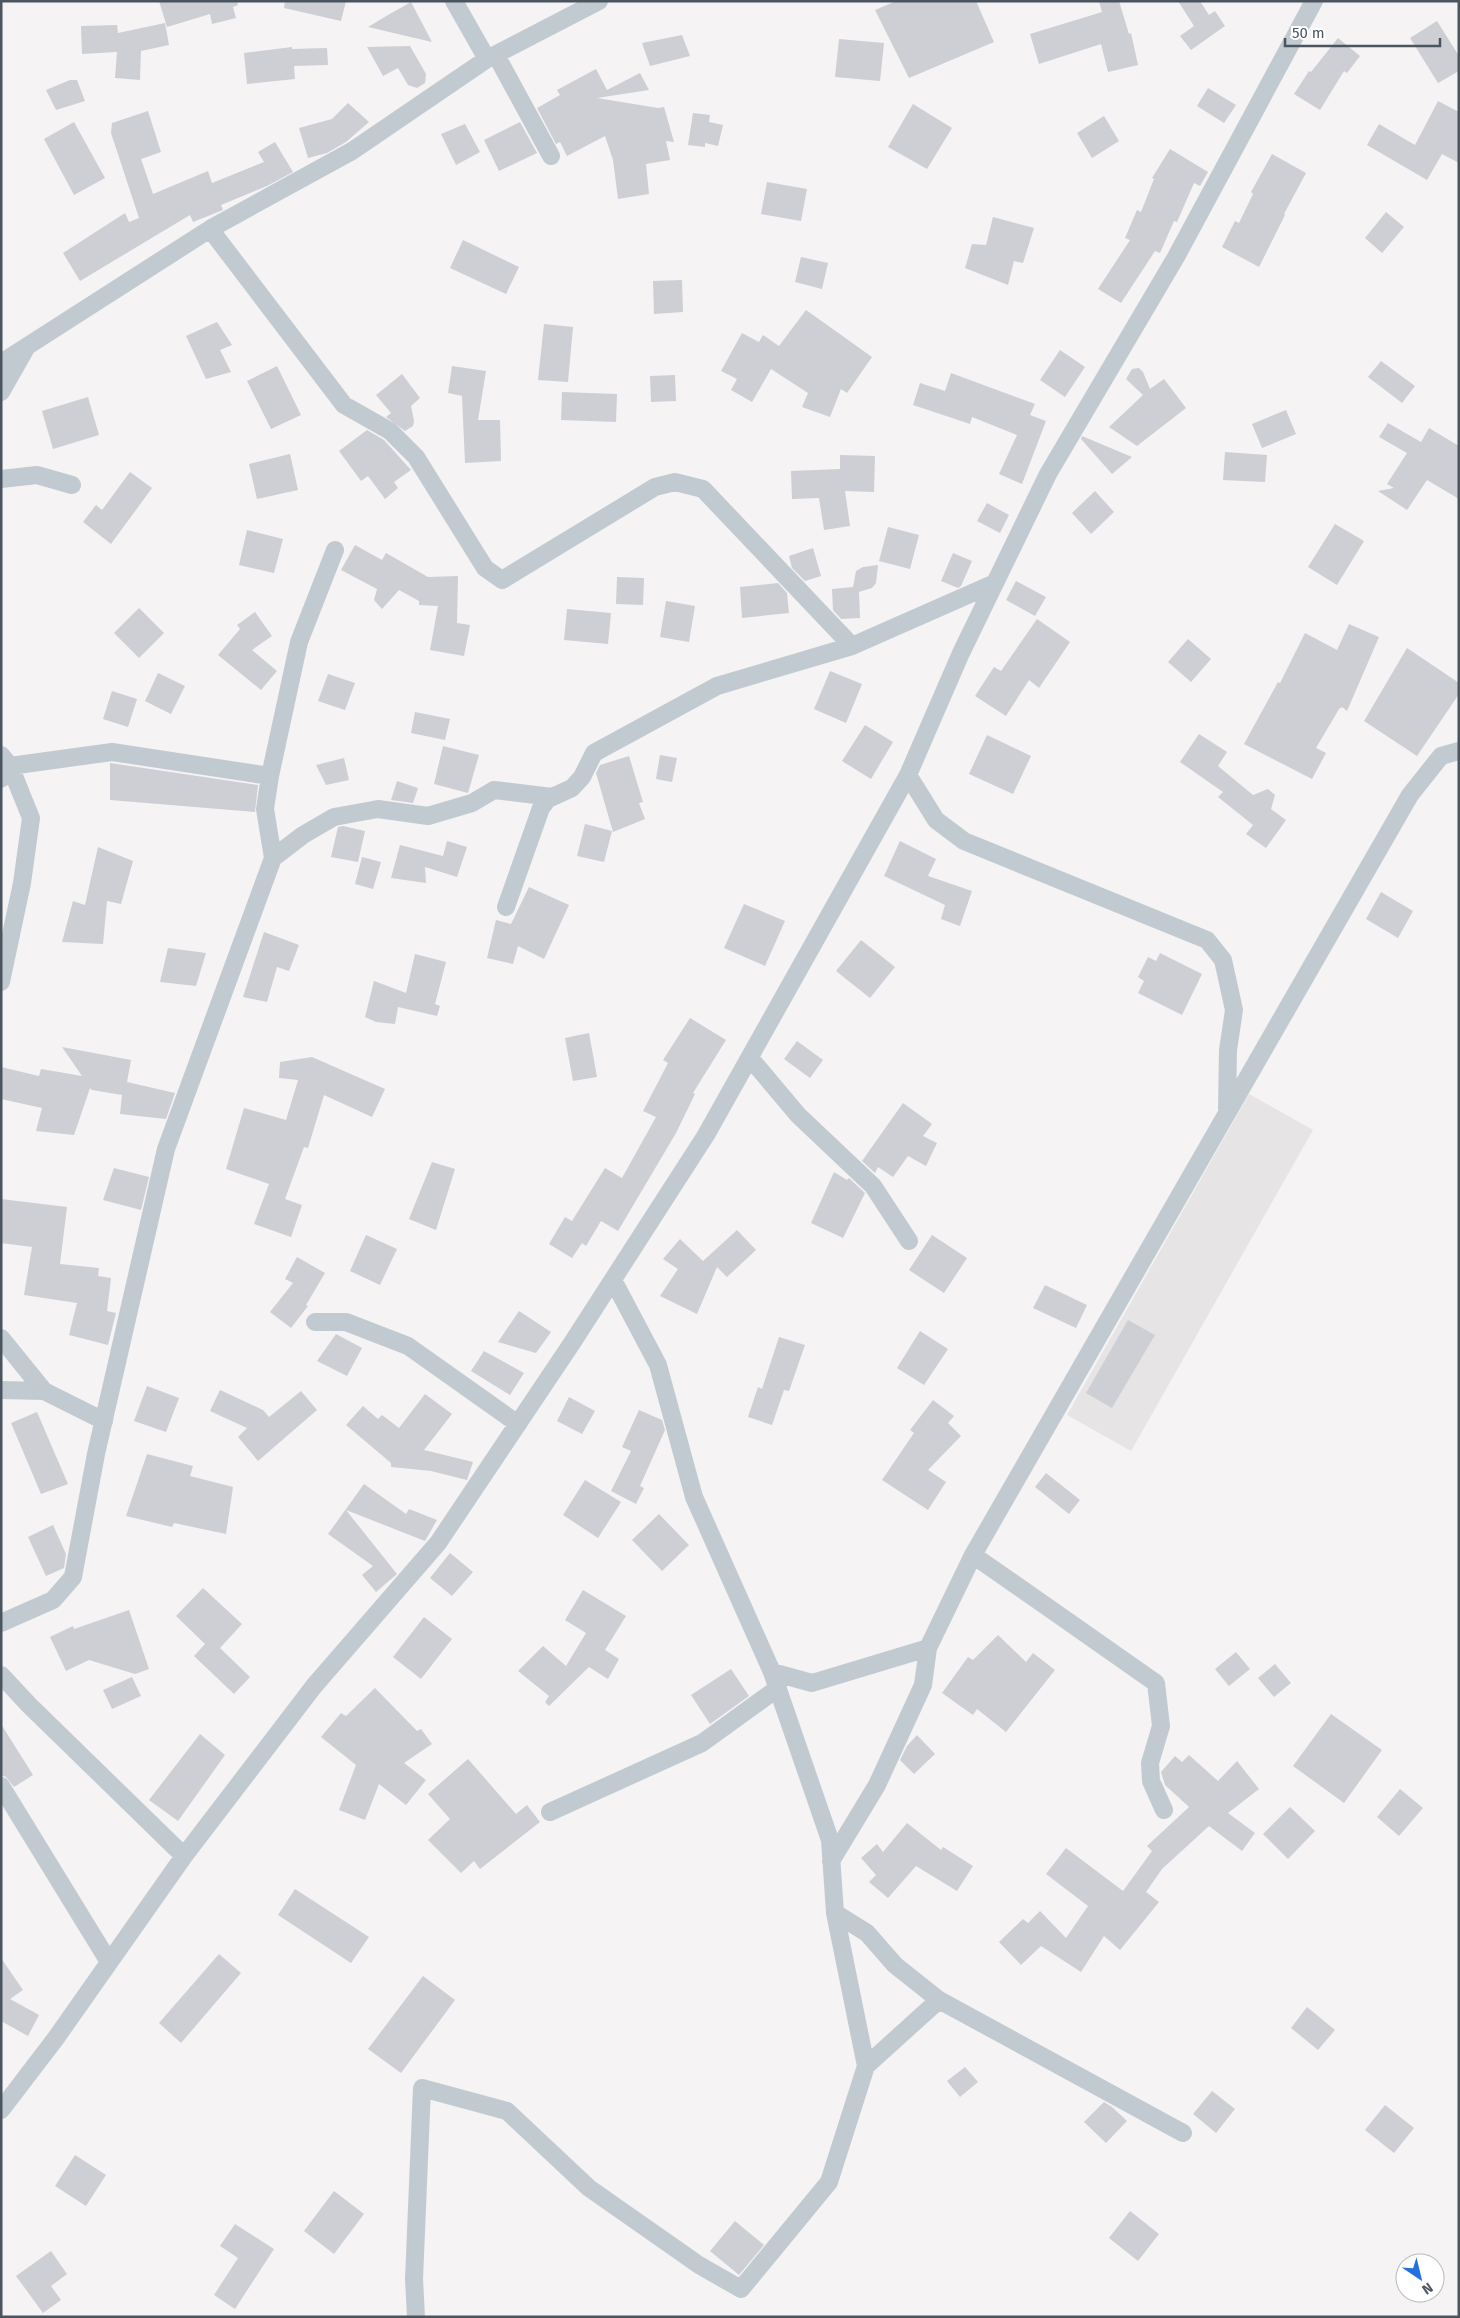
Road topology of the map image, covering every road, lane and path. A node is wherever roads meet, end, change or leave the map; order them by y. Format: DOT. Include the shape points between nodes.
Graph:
graph roads {
  1 [pos="454,1"];
  2 [pos="598,1"];
  3 [pos="1314,1"];
  4 [pos="491,57"];
  5 [pos="551,156"];
  6 [pos="210,229"];
  7 [pos="28,346"];
  8 [pos="1,362"];
  9 [pos="1,392"];
  10 [pos="1,480"];
  11 [pos="72,485"];
  12 [pos="335,550"];
  13 [pos="995,583"];
  14 [pos="852,646"];
  15 [pos="1459,750"];
  16 [pos="4,767"];
  17 [pos="908,775"];
  18 [pos="270,776"];
  19 [pos="552,797"];
  20 [pos="273,858"];
  21 [pos="506,907"];
  22 [pos="1,982"];
  23 [pos="750,1058"];
  24 [pos="1228,1110"];
  25 [pos="909,1241"];
  26 [pos="613,1280"];
  27 [pos="314,1322"];
  28 [pos="1,1338"];
  29 [pos="1,1390"];
  30 [pos="44,1391"];
  31 [pos="104,1421"];
  32 [pos="518,1424"];
  33 [pos="973,1555"];
  34 [pos="1,1623"];
  35 [pos="928,1648"];
  36 [pos="1,1675"];
  37 [pos="775,1680"];
  38 [pos="1,1786"];
  39 [pos="1164,1810"];
  40 [pos="550,1812"];
  41 [pos="184,1856"];
  42 [pos="830,1863"];
  43 [pos="835,1913"];
  44 [pos="109,1962"];
  45 [pos="939,2000"];
  46 [pos="866,2066"];
  47 [pos="1,2110"];
  48 [pos="1183,2133"];
  49 [pos="416,2317"];
  1 -- 4 [label="street"];
  2 -- 4 [label="street"];
  3 -- 13 [label="street" via="1176,257 1048,474"];
  4 -- 5 [label="street"];
  4 -- 6 [label="street" via="352,151"];
  6 -- 7 [label="street"];
  6 -- 14 [label="street" via="344,405 390,431 416,457 485,568 502,580 655,487 675,482 703,489"];
  7 -- 8 [label="street"];
  7 -- 9 [label="street"];
  10 -- 11 [label="street" via="37,475"];
  12 -- 18 [label="street" via="299,642"];
  13 -- 14 [label="street"];
  13 -- 17 [label="street"];
  14 -- 19 [label="street" via="717,686 594,753 572,788"];
  15 -- 24 [label="street" via="1441,756 1410,795"];
  16 -- 18 [label="street" via="112,752"];
  16 -- 22 [label="street" via="31,818 22,883"];
  17 -- 23 [label="street"];
  17 -- 24 [label="street" via="936,820 964,840 1207,940 1223,960 1234,1010 1228,1050"];
  18 -- 20 [label="street" via="265,809"];
  19 -- 20 [label="street" via="494,790 472,803 428,816 378,809 334,817"];
  19 -- 21 [label="street" via="541,808"];
  20 -- 31 [label="street" via="166,1149"];
  23 -- 25 [label="street" via="798,1115 872,1186"];
  23 -- 26 [label="street" via="706,1135"];
  24 -- 33 [label="street"];
  26 -- 32 [label="street"];
  26 -- 37 [label="street" via="658,1365 694,1497"];
  27 -- 32 [label="street" via="346,1322 408,1346"];
  28 -- 30 [label="street"];
  29 -- 30 [label="street"];
  30 -- 31 [label="street"];
  31 -- 34 [label="street" via="73,1577 52,1600"];
  32 -- 41 [label="street" via="438,1543 314,1686"];
  33 -- 35 [label="street"];
  33 -- 39 [label="street" via="1156,1683 1161,1726 1150,1763 1151,1781"];
  35 -- 37 [label="street" via="812,1683"];
  35 -- 42 [label="street" via="923,1685 877,1785"];
  36 -- 41 [label="street"];
  37 -- 40 [label="street" via="702,1744"];
  37 -- 42 [label="street" via="830,1840"];
  38 -- 44 [label="street"];
  41 -- 44 [label="street"];
  42 -- 43 [label="street"];
  43 -- 45 [label="street" via="867,1933 895,1965"];
  43 -- 46 [label="street"];
  44 -- 47 [label="street"];
  45 -- 46 [label="street"];
  45 -- 48 [label="street"];
  46 -- 49 [label="street" via="829,2182 741,2289 699,2265 589,2188 507,2112 422,2088 414,2279"];
}
